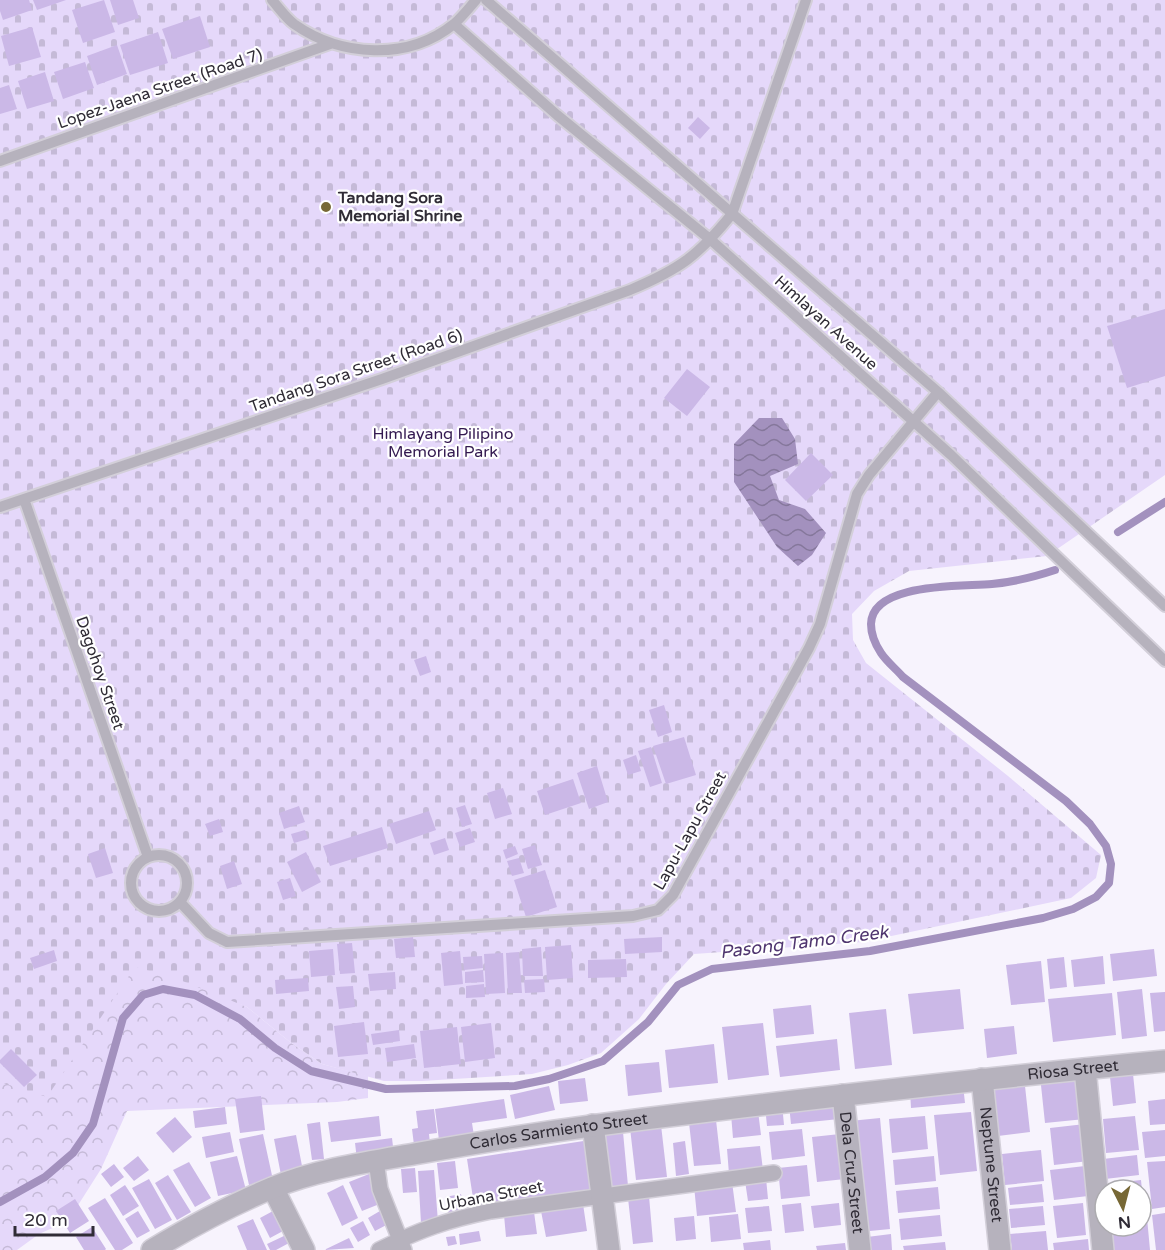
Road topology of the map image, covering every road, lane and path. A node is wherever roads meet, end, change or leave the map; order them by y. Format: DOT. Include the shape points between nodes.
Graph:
graph roads {
  1 [pos="272,0"];
  2 [pos="476,0"];
  3 [pos="486,0"];
  4 [pos="806,0"];
  5 [pos="454,24"];
  6 [pos="330,44"];
  7 [pos="0,161"];
  8 [pos="732,214"];
  9 [pos="711,240"];
  10 [pos="938,392"];
  11 [pos="914,421"];
  12 [pos="24,499"];
  13 [pos="0,507"];
  14 [pos="1165,606"];
  15 [pos="1165,661"];
  16 [pos="148,857"];
  17 [pos="180,902"];
  18 [pos="1165,1061"];
  19 [pos="1085,1069"];
  20 [pos="982,1079"];
  21 [pos="843,1095"];
  22 [pos="593,1125"];
  23 [pos="376,1161"];
  24 [pos="774,1173"];
  25 [pos="273,1188"];
  26 [pos="602,1195"];
  27 [pos="402,1245"];
  28 [pos="152,1250"];
  29 [pos="304,1250"];
  30 [pos="380,1250"];
  31 [pos="609,1250"];
  32 [pos="860,1250"];
  33 [pos="1000,1250"];
  34 [pos="1104,1250"];
  1 -- 6 [label="lane" via="293,23"];
  2 -- 5 [label="lane"];
  3 -- 8 [label="lane, Himlayan Avenue"];
  4 -- 8 [label="lane, Tandang Sora Street (Road 6)"];
  5 -- 6 [label="lane" via="426,40 394,50 362,51"];
  5 -- 9 [label="lane, Himlayan Avenue" via="557,115"];
  6 -- 7 [label="lane, Lopez-Jaena Street (Road 7)"];
  8 -- 9 [label="lane, Tandang Sora Street (Road 6)"];
  8 -- 10 [label="lane, Himlayan Avenue"];
  9 -- 11 [label="lane, Himlayan Avenue"];
  9 -- 12 [label="lane, Tandang Sora Street (Road 6)" via="689,260 630,290 382,379"];
  10 -- 11 [label="lane, Lapu-Lapu Street"];
  10 -- 14 [label="lane, Himlayan Avenue"];
  11 -- 15 [label="lane, Himlayan Avenue"];
  11 -- 17 [label="lane, Lapu-Lapu Street" via="857,494 828,601 809,648 673,895 658,910 633,916 227,942 209,933"];
  12 -- 13 [label="lane, Tandang Sora Street (Road 6)"];
  12 -- 16 [label="lane, Dagohoy Street"];
  16 -- 17 [label="lane" via="170,857 179,863 187,882"];
  16 -- 17 [label="lane" via="133,872 131,882 139,903 159,911"];
  18 -- 19 [label="street, Riosa Street"];
  19 -- 20 [label="street, Riosa Street"];
  19 -- 34 [label="street"];
  20 -- 21 [label="street, Carlos Sarmiento Street"];
  20 -- 33 [label="street, Neptune Street"];
  21 -- 22 [label="street, Carlos Sarmiento Street"];
  21 -- 32 [label="street, Dela Cruz Street"];
  22 -- 23 [label="street, Carlos Sarmiento Street"];
  22 -- 26 [label="street"];
  23 -- 25 [label="street, Carlos Sarmiento Street"];
  23 -- 27 [label="street" via="380,1189"];
  24 -- 26 [label="street, Urbana Street"];
  25 -- 28 [label="street, Carlos Sarmiento Street"];
  25 -- 29 [label="street"];
  26 -- 27 [label="street, Urbana Street" via="450,1219"];
  26 -- 31 [label="street"];
  27 -- 30 [label="street, Urbana Street"];
}
